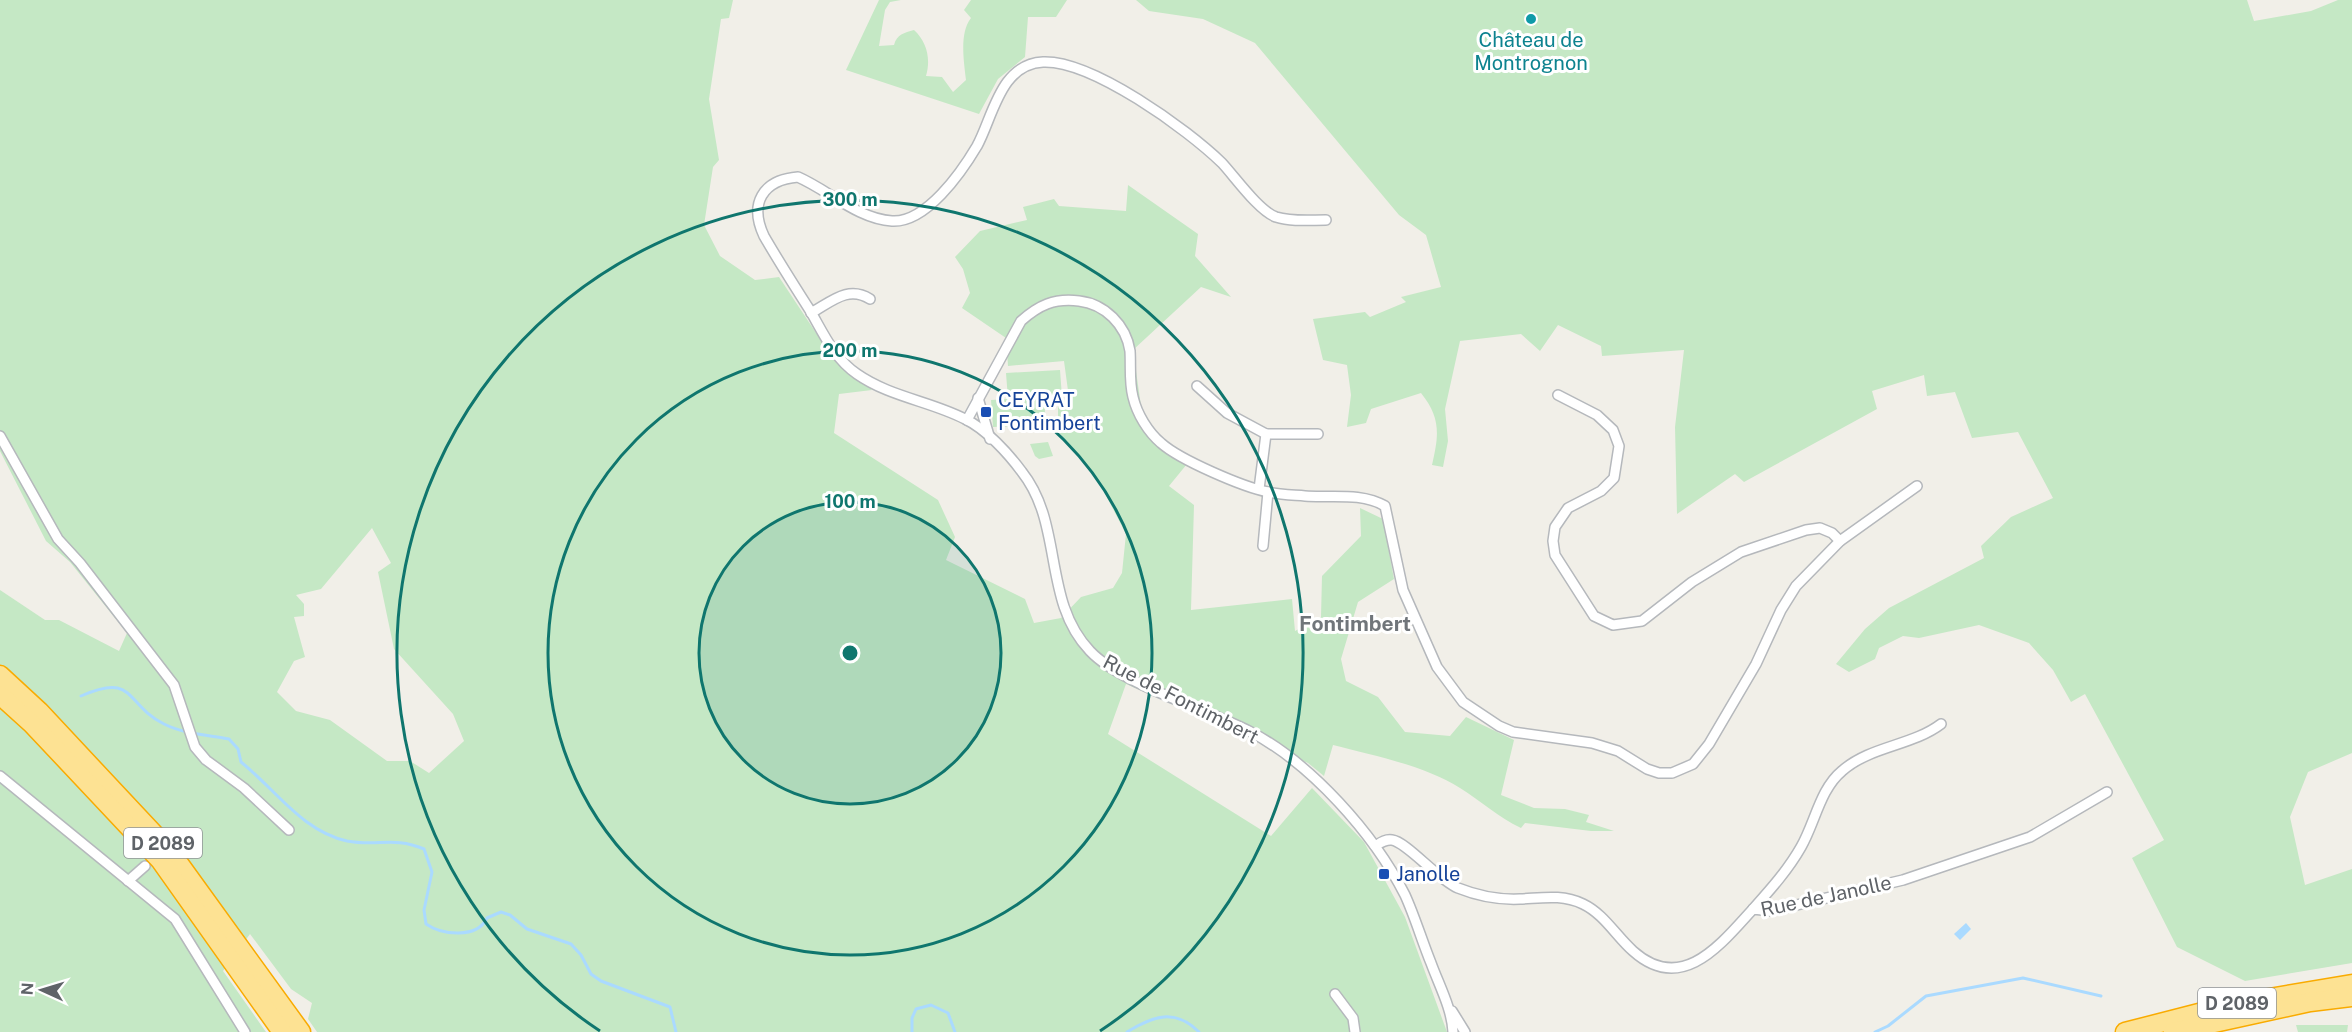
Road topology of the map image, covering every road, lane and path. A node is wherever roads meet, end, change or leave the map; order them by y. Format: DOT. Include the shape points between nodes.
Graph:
graph roads {
  1 [pos="1326,220"];
  2 [pos="870,299"];
  3 [pos="811,313"];
  4 [pos="1197,386"];
  5 [pos="1558,395"];
  6 [pos="978,398"];
  7 [pos="967,420"];
  8 [pos="1266,434"];
  9 [pos="1318,434"];
  10 [pos="0,436"];
  11 [pos="990,439"];
  12 [pos="1917,486"];
  13 [pos="1263,491"];
  14 [pos="1840,541"];
  15 [pos="1263,546"];
  16 [pos="0,675"];
  17 [pos="0,695"];
  18 [pos="1941,723"];
  19 [pos="0,776"];
  20 [pos="2107,792"];
  21 [pos="289,830"];
  22 [pos="1375,846"];
  23 [pos="145,866"];
  24 [pos="128,881"];
  25 [pos="1753,909"];
  26 [pos="2352,984"];
  27 [pos="1335,993"];
  28 [pos="1444,996"];
  29 [pos="2352,997"];
  30 [pos="245,1032"];
  31 [pos="282,1032"];
  32 [pos="301,1032"];
  33 [pos="1356,1032"];
  34 [pos="1453,1032"];
  35 [pos="1465,1032"];
  36 [pos="2125,1032"];
  37 [pos="2173,1032"];
  1 -- 3 [label="street, Rue de Fontimbert" via="1275,217 1220,161 1143,102 1080,70 1041,62 1022,68 1001,90 976,147 932,206 917,216 892,221 876,218 798,177 770,185 757,207 757,222"];
  2 -- 3 [label="street" via="851,292"];
  3 -- 7 [label="street, Rue de Fontimbert" via="835,354 855,373 878,388"];
  4 -- 8 [label="street" via="1227,413"];
  5 -- 14 [label="street" via="1597,415 1613,430 1619,446 1614,478 1601,491 1568,508 1555,526 1555,555 1594,616 1613,625 1642,621 1692,582 1741,552 1806,530 1820,528"];
  6 -- 7 [label="street"];
  6 -- 11 [label="street"];
  6 -- 13 [label="street" via="1021,321 1048,302 1084,301 1110,314 1126,336 1138,413 1159,442 1175,454"];
  7 -- 11 [label="street, Rue de Fontimbert"];
  8 -- 9 [label="street"];
  8 -- 13 [label="street"];
  10 -- 21 [label="street" via="58,539 174,685 195,747"];
  11 -- 22 [label="street, Rue de Fontimbert" via="1024,474 1038,498 1048,524 1062,602 1077,635 1092,653 1120,673 1220,717 1282,753 1326,790"];
  12 -- 14 [label="street"];
  13 -- 14 [label="street" via="1363,497 1384,506 1403,590 1437,667 1463,702 1513,732 1592,743 1618,751 1659,773 1672,773 1693,764 1709,744 1796,586"];
  13 -- 15 [label="street"];
  16 -- 32 [label="highway, D 2089" via="39,711 170,851"];
  17 -- 31 [label="highway, D 2089" via="160,860"];
  18 -- 25 [label="street" via="1930,733 1854,762 1842,771 1830,783 1801,848"];
  19 -- 24 [label="street"];
  20 -- 25 [label="street, Rue de Janolle" via="2030,837 1924,873 1771,911"];
  22 -- 25 [label="street, Rue de Janolle" via="1384,840 1399,843 1437,875 1475,895 1496,899 1549,896 1585,905 1634,952 1665,967 1691,966 1703,959"];
  22 -- 28 [label="street, Rue de Fontimbert" via="1405,896"];
  23 -- 24 [label="street"];
  24 -- 30 [label="street" via="175,919"];
  26 -- 36 [label="highway, D 2089" via="2234,1004"];
  27 -- 33 [label="street" via="1353,1018"];
  28 -- 34 [label="street, Rue de Fontimbert"];
  28 -- 35 [label="street, Rue de Fontimbert"];
  29 -- 37 [label="highway, D 2089" via="2310,1002"];
}
